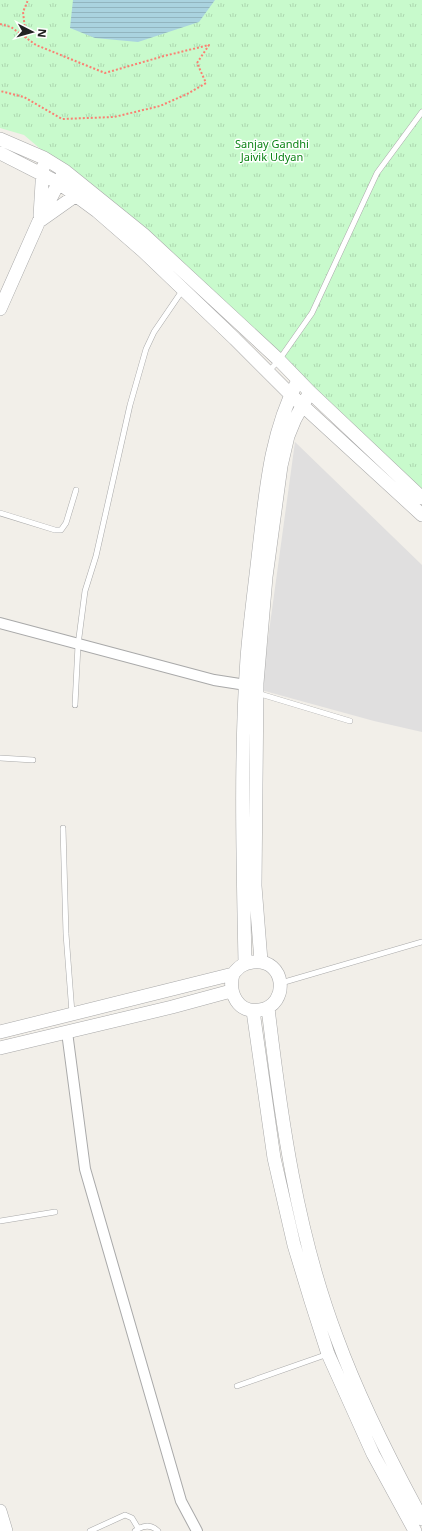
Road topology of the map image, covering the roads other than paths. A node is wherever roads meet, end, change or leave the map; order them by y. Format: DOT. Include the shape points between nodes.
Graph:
graph roads {
  1 [pos="422,112"];
  2 [pos="0,139"];
  3 [pos="0,153"];
  4 [pos="44,158"];
  5 [pos="65,171"];
  6 [pos="42,174"];
  7 [pos="59,183"];
  8 [pos="81,192"];
  9 [pos="39,221"];
  10 [pos="183,290"];
  11 [pos="0,308"];
  12 [pos="279,360"];
  13 [pos="268,372"];
  14 [pos="298,380"];
  15 [pos="310,392"];
  16 [pos="290,394"];
  17 [pos="303,405"];
  18 [pos="76,490"];
  19 [pos="422,498"];
  20 [pos="0,513"];
  21 [pos="422,515"];
  22 [pos="0,623"];
  23 [pos="78,645"];
  24 [pos="246,686"];
  25 [pos="257,693"];
  26 [pos="75,705"];
  27 [pos="350,721"];
  28 [pos="0,758"];
  29 [pos="34,760"];
  30 [pos="63,828"];
  31 [pos="422,942"];
  32 [pos="261,961"];
  33 [pos="245,963"];
  34 [pos="234,974"];
  35 [pos="281,983"];
  36 [pos="231,991"];
  37 [pos="268,1008"];
  38 [pos="253,1011"];
  39 [pos="72,1014"];
  40 [pos="0,1032"];
  41 [pos="67,1032"];
  42 [pos="0,1048"];
  43 [pos="55,1212"];
  44 [pos="0,1221"];
  45 [pos="328,1354"];
  46 [pos="237,1386"];
  47 [pos="0,1511"];
  48 [pos="422,1519"];
  49 [pos="137,1530"];
  50 [pos="6,1531"];
  51 [pos="90,1531"];
  52 [pos="158,1531"];
  53 [pos="197,1531"];
  54 [pos="415,1531"];
  1 -- 12 [label="lane" via="377,173 312,313"];
  2 -- 4 [label="street"];
  3 -- 6 [label="street"];
  4 -- 5 [label="street"];
  4 -- 6 [label="street"];
  5 -- 7 [label="street"];
  5 -- 8 [label="street"];
  6 -- 7 [label="street"];
  6 -- 9 [label="street"];
  7 -- 8 [label="street"];
  7 -- 9 [label="street"];
  8 -- 9 [label="street"];
  8 -- 10 [label="street" via="97,211"];
  8 -- 12 [label="street" via="143,234"];
  9 -- 11 [label="street"];
  10 -- 13 [label="street"];
  10 -- 23 [label="lane" via="154,332 146,349 130,405 96,556 85,591"];
  12 -- 13 [label="lane"];
  12 -- 14 [label="street"];
  13 -- 16 [label="street"];
  14 -- 15 [label="street"];
  14 -- 16 [label="street"];
  15 -- 17 [label="street"];
  15 -- 19 [label="street"];
  16 -- 17 [label="street"];
  16 -- 24 [label="street" via="282,414 270,468 252,610"];
  17 -- 21 [label="street"];
  17 -- 25 [label="street" via="288,436 281,466 266,577"];
  18 -- 20 [label="lane" via="66,523 61,530"];
  22 -- 23 [label="street"];
  23 -- 24 [label="street"];
  23 -- 26 [label="lane"];
  24 -- 33 [label="street" via="243,832"];
  25 -- 27 [label="lane"];
  25 -- 32 [label="street" via="255,886"];
  28 -- 29 [label="lane"];
  30 -- 39 [label="lane" via="66,934"];
  31 -- 35 [label="lane"];
  32 -- 33 [label="street"];
  32 -- 35 [label="street" via="275,969"];
  33 -- 34 [label="street"];
  34 -- 36 [label="street"];
  34 -- 39 [label="street"];
  35 -- 37 [label="street" via="278,997"];
  36 -- 38 [label="street" via="239,1004"];
  36 -- 41 [label="street"];
  37 -- 38 [label="street"];
  37 -- 48 [label="street" via="276,1078 293,1178 316,1277 363,1402 394,1468"];
  38 -- 45 [label="street" via="274,1158 294,1245"];
  39 -- 40 [label="street"];
  41 -- 42 [label="street"];
  41 -- 53 [label="street" via="85,1169 181,1501"];
  43 -- 44 [label="lane"];
  45 -- 46 [label="lane"];
  45 -- 54 [label="street" via="373,1454"];
  47 -- 50 [label="street"];
  49 -- 51 [label="lane" via="130,1516 125,1515"];
  49 -- 52 [label="lane" via="148,1526"];
}
